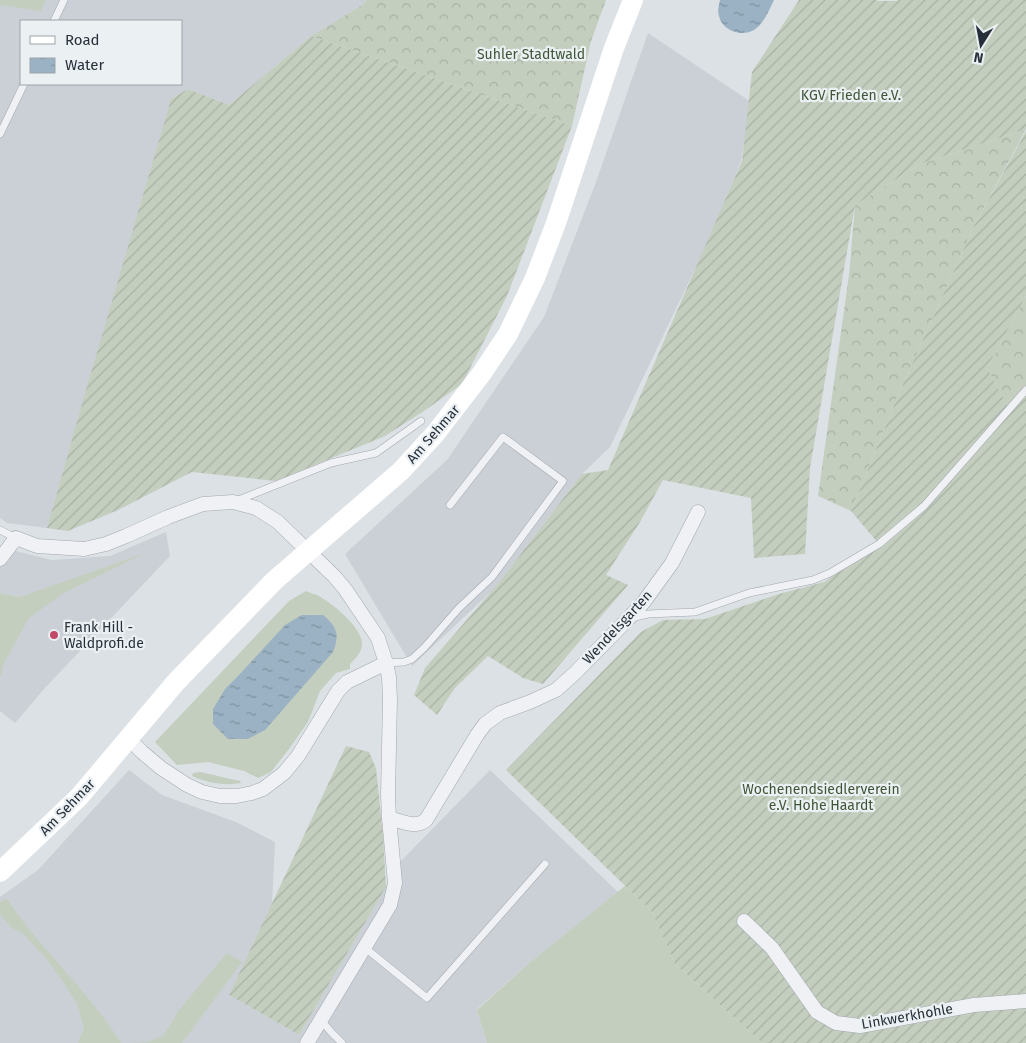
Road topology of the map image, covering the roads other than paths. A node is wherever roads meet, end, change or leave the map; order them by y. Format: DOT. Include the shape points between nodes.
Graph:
graph roads {
  1 [pos="64,0"];
  2 [pos="634,0"];
  3 [pos="54,20"];
  4 [pos="24,85"];
  5 [pos="0,134"];
  6 [pos="1026,390"];
  7 [pos="422,421"];
  8 [pos="233,502"];
  9 [pos="450,505"];
  10 [pos="698,512"];
  11 [pos="0,530"];
  12 [pos="16,538"];
  13 [pos="308,551"];
  14 [pos="0,559"];
  15 [pos="628,619"];
  16 [pos="386,663"];
  17 [pos="128,738"];
  18 [pos="388,818"];
  19 [pos="545,864"];
  20 [pos="0,872"];
  21 [pos="744,921"];
  22 [pos="364,948"];
  23 [pos="1026,1001"];
  24 [pos="321,1020"];
  25 [pos="307,1043"];
  26 [pos="342,1043"];
  1 -- 3 [label="lane"];
  2 -- 13 [label="main road, Am Sehmar" via="614,48 542,260 501,345 465,397 420,451"];
  4 -- 5 [label="lane"];
  6 -- 15 [label="lane" via="924,506 879,544 830,573 695,612 648,614"];
  7 -- 8 [label="lane" via="376,452 331,463"];
  8 -- 12 [label="street" via="203,504 106,544 84,549 37,546"];
  8 -- 13 [label="street" via="256,508 278,522"];
  9 -- 16 [label="lane" via="503,437 563,481 492,577 424,648 412,659"];
  10 -- 15 [label="street, Wendelsgarten" via="672,563"];
  11 -- 12 [label="lane"];
  12 -- 14 [label="street"];
  13 -- 16 [label="street" via="334,576 358,607 378,638"];
  13 -- 17 [label="main road, Am Sehmar" via="275,580 176,682"];
  15 -- 18 [label="street, Wendelsgarten" via="556,690 500,713 485,724 424,823 415,825"];
  16 -- 17 [label="street" via="348,682 338,691 284,773 252,794 220,796 202,792 161,768"];
  16 -- 18 [label="street" via="390,699"];
  17 -- 20 [label="main road, Am Sehmar" via="79,797"];
  18 -- 22 [label="street" via="395,883 390,905"];
  19 -- 22 [label="lane" via="427,998"];
  21 -- 23 [label="street, Linkwerkhohle" via="772,948 817,1012 836,1023 860,1026 974,1005"];
  22 -- 24 [label="street"];
  24 -- 25 [label="street"];
  24 -- 26 [label="lane"];
}
